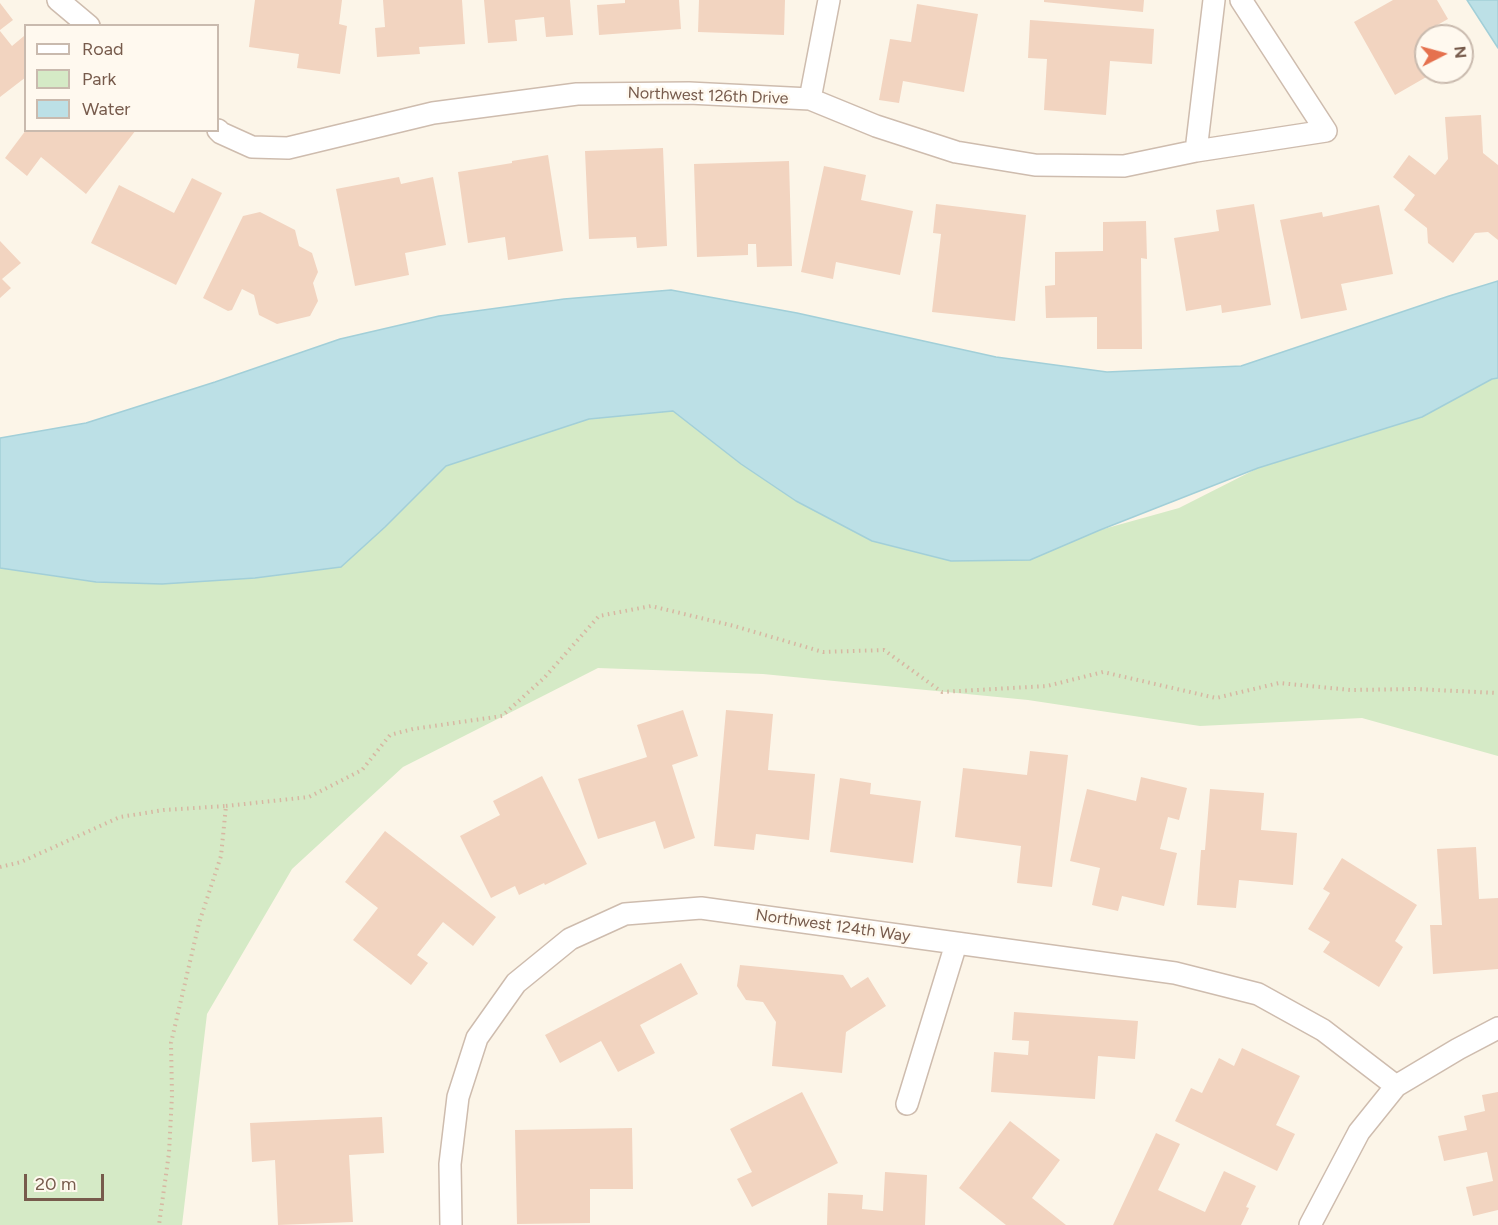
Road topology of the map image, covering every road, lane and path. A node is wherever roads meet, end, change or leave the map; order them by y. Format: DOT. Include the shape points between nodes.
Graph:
graph roads {
  1 [pos="58,0"];
  2 [pos="829,0"];
  3 [pos="1214,0"];
  4 [pos="1241,0"];
  5 [pos="87,24"];
  6 [pos="810,99"];
  7 [pos="219,131"];
  8 [pos="1196,151"];
  9 [pos="1498,693"];
  10 [pos="226,806"];
  11 [pos="0,867"];
  12 [pos="956,944"];
  13 [pos="1498,1028"];
  14 [pos="1396,1086"];
  15 [pos="908,1104"];
  16 [pos="159,1225"];
  17 [pos="451,1225"];
  18 [pos="1310,1225"];
  1 -- 5 [label="street"];
  2 -- 6 [label="street"];
  3 -- 8 [label="street"];
  4 -- 8 [label="street, Northwest 126th Drive" via="1326,131"];
  6 -- 7 [label="street, Northwest 126th Drive" via="689,93 577,94 433,113 288,148 252,147"];
  6 -- 8 [label="street, Northwest 126th Drive" via="956,152 1035,165 1124,166"];
  9 -- 10 [label="path" via="1351,690 1279,683 1216,698 1103,672 1047,686 942,692 884,650 823,652 651,606 599,616 544,678 502,716 390,735 362,770 309,796"];
  10 -- 11 [label="path" via="120,817 21,862"];
  10 -- 16 [label="path" via="220,856 199,923 171,1043 169,1152"];
  12 -- 14 [label="street, Northwest 124th Way" via="1175,973 1258,994 1323,1030"];
  12 -- 15 [label="street"];
  12 -- 17 [label="street, Northwest 124th Way" via="701,908 625,914 570,939 516,983 477,1038 458,1097 450,1164"];
  13 -- 14 [label="street"];
  14 -- 18 [label="street" via="1359,1132"];
}
